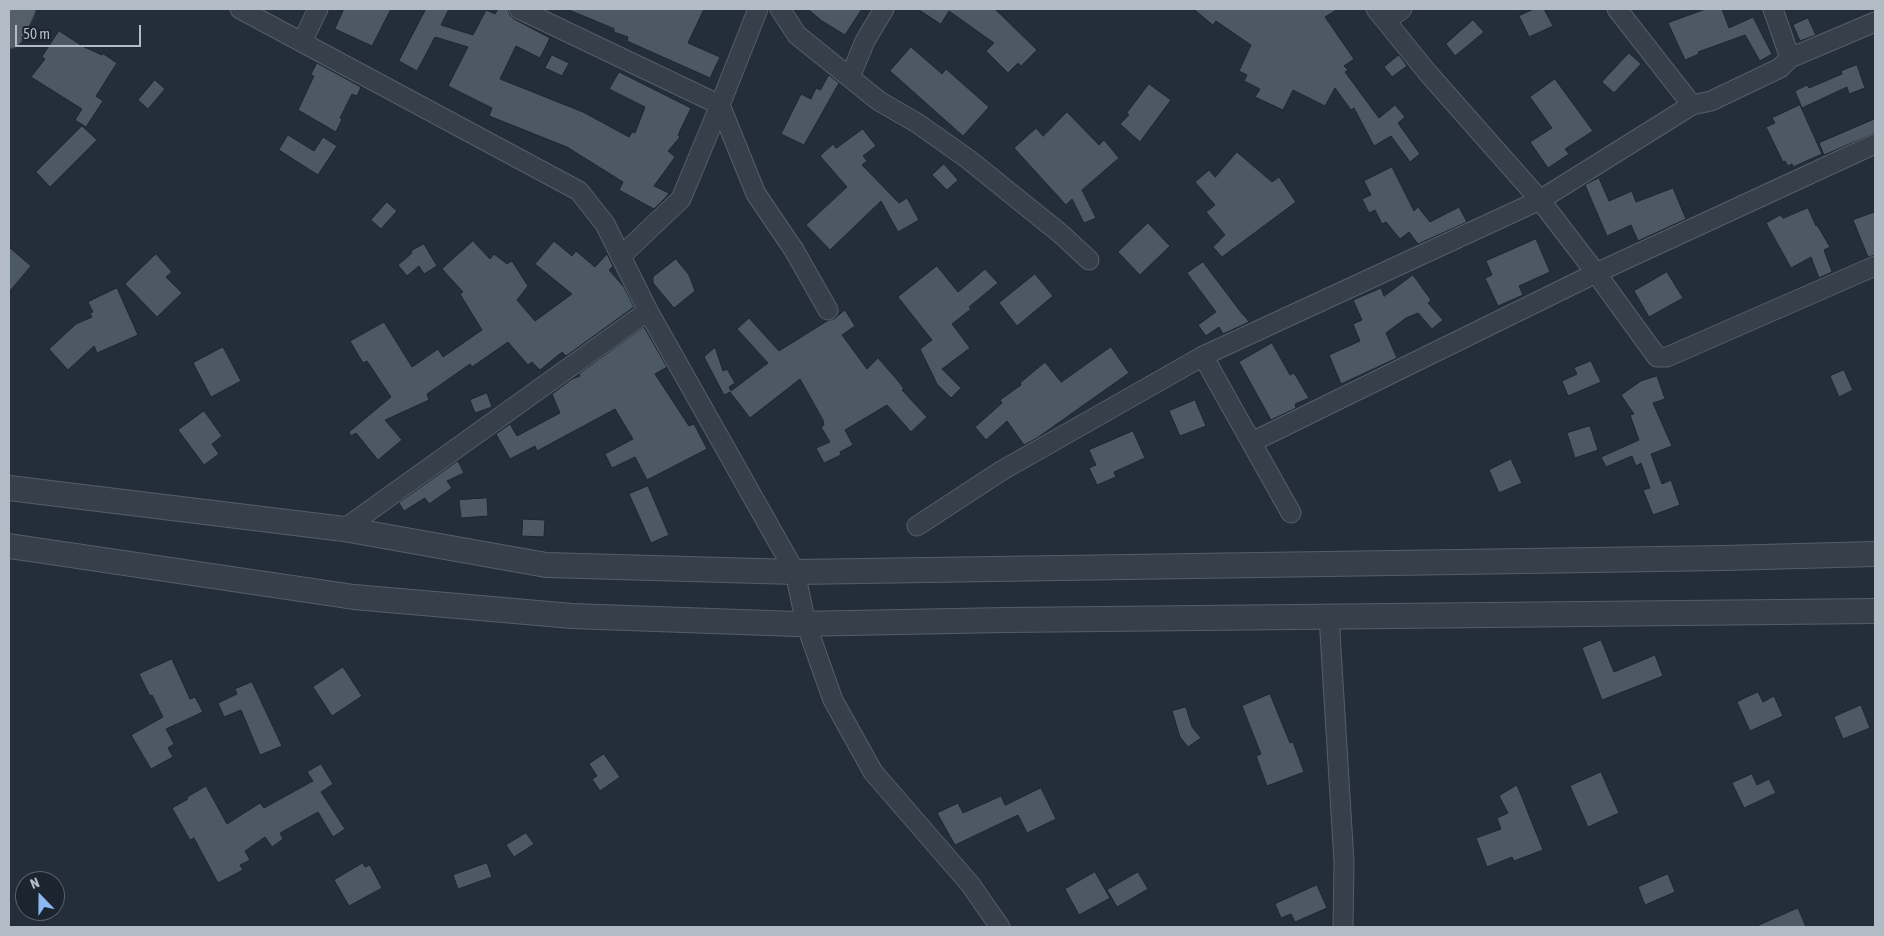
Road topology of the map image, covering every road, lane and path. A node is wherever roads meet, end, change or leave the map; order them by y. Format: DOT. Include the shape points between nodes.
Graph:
graph roads {
  1 [pos="21,9"];
  2 [pos="240,9"];
  3 [pos="318,9"];
  4 [pos="519,9"];
  5 [pos="758,9"];
  6 [pos="780,9"];
  7 [pos="884,9"];
  8 [pos="1402,9"];
  9 [pos="1617,9"];
  10 [pos="1773,9"];
  11 [pos="1382,15"];
  12 [pos="1875,22"];
  13 [pos="9,34"];
  14 [pos="302,42"];
  15 [pos="1790,58"];
  16 [pos="850,77"];
  17 [pos="720,105"];
  18 [pos="1692,105"];
  19 [pos="1875,144"];
  20 [pos="1540,200"];
  21 [pos="621,256"];
  22 [pos="1089,260"];
  23 [pos="1875,266"];
  24 [pos="1596,273"];
  25 [pos="828,310"];
  26 [pos="648,311"];
  27 [pos="1203,356"];
  28 [pos="1252,442"];
  29 [pos="9,488"];
  30 [pos="1291,513"];
  31 [pos="917,526"];
  32 [pos="344,529"];
  33 [pos="9,546"];
  34 [pos="1875,554"];
  35 [pos="795,572"];
  36 [pos="1875,611"];
  37 [pos="1329,616"];
  38 [pos="806,624"];
  39 [pos="1000,927"];
  40 [pos="1343,927"];
  1 -- 13 [label="main road"];
  2 -- 14 [label="street"];
  3 -- 14 [label="street"];
  4 -- 17 [label="street"];
  5 -- 17 [label="street"];
  6 -- 16 [label="street" via="797,35"];
  7 -- 16 [label="street" via="865,41"];
  8 -- 11 [label="street"];
  9 -- 18 [label="street"];
  10 -- 15 [label="street"];
  11 -- 20 [label="street" via="1427,72"];
  12 -- 15 [label="street"];
  14 -- 21 [label="street" via="580,191 605,224"];
  15 -- 18 [label="street" via="1780,68 1711,101"];
  16 -- 22 [label="street" via="879,101 968,159"];
  17 -- 21 [label="street" via="681,199"];
  17 -- 25 [label="street" via="756,194 794,250"];
  18 -- 20 [label="street"];
  19 -- 24 [label="street"];
  20 -- 24 [label="street"];
  20 -- 27 [label="street"];
  21 -- 26 [label="street"];
  23 -- 24 [label="street" via="1667,357 1657,357"];
  24 -- 28 [label="street"];
  26 -- 32 [label="street"];
  26 -- 35 [label="street"];
  27 -- 28 [label="street"];
  27 -- 31 [label="street" via="1001,471"];
  28 -- 30 [label="street"];
  29 -- 32 [label="street"];
  32 -- 35 [label="street" via="546,565"];
  33 -- 38 [label="street" via="354,597 572,616"];
  34 -- 35 [label="street"];
  35 -- 38 [label="street"];
  36 -- 37 [label="street"];
  37 -- 38 [label="street"];
  37 -- 40 [label="street" via="1344,862"];
  38 -- 39 [label="street" via="833,700 873,772 970,884"];
}
